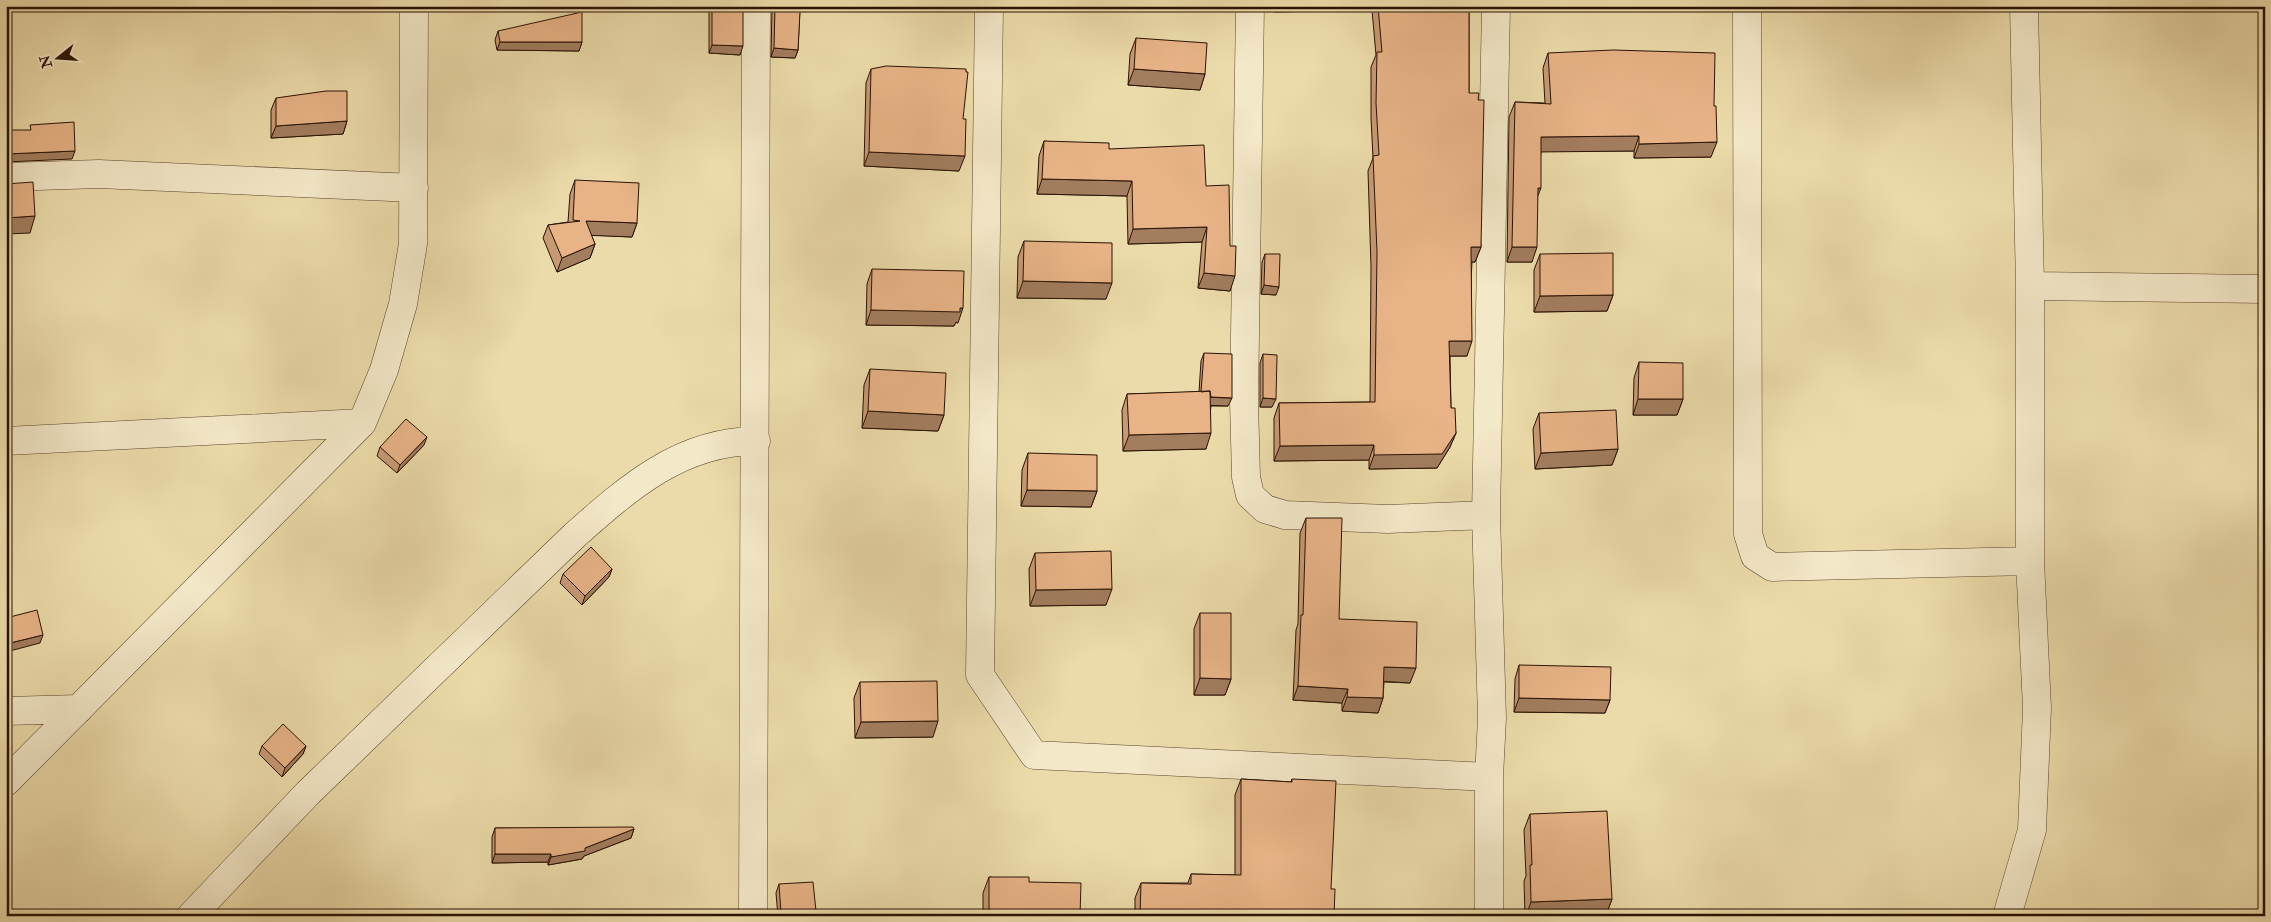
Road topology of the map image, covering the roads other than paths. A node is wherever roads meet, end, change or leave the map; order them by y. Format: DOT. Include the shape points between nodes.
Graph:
graph roads {
  1 [pos="414,6"];
  2 [pos="756,6"];
  3 [pos="989,6"];
  4 [pos="1250,6"];
  5 [pos="1496,6"];
  6 [pos="1747,6"];
  7 [pos="2024,6"];
  8 [pos="6,178"];
  9 [pos="414,188"];
  10 [pos="2030,286"];
  11 [pos="2265,289"];
  12 [pos="362,423"];
  13 [pos="6,441"];
  14 [pos="756,441"];
  15 [pos="1486,515"];
  16 [pos="2030,561"];
  17 [pos="79,710"];
  18 [pos="6,711"];
  19 [pos="1489,777"];
  20 [pos="6,782"];
  21 [pos="191,916"];
  22 [pos="753,916"];
  23 [pos="1489,916"];
  24 [pos="2007,916"];
  1 -- 9 [label="street"];
  2 -- 14 [label="street"];
  3 -- 19 [label="street" via="980,675 1034,756"];
  4 -- 15 [label="street" via="1244,402 1246,477 1250,495 1264,509 1285,515 1388,519"];
  5 -- 15 [label="street"];
  6 -- 16 [label="street" via="1748,534 1755,556 1772,567"];
  7 -- 10 [label="street"];
  8 -- 9 [label="street" via="98,174"];
  9 -- 12 [label="street" via="414,244 403,304 384,370"];
  10 -- 11 [label="street"];
  10 -- 16 [label="street"];
  12 -- 13 [label="street"];
  12 -- 17 [label="street"];
  14 -- 21 [label="street" via="732,441 706,447 653,472 615,500 308,793"];
  14 -- 22 [label="street"];
  15 -- 19 [label="street" via="1492,718"];
  16 -- 24 [label="street" via="2036,708 2032,830"];
  17 -- 18 [label="street"];
  17 -- 20 [label="street"];
  19 -- 23 [label="street"];
}
